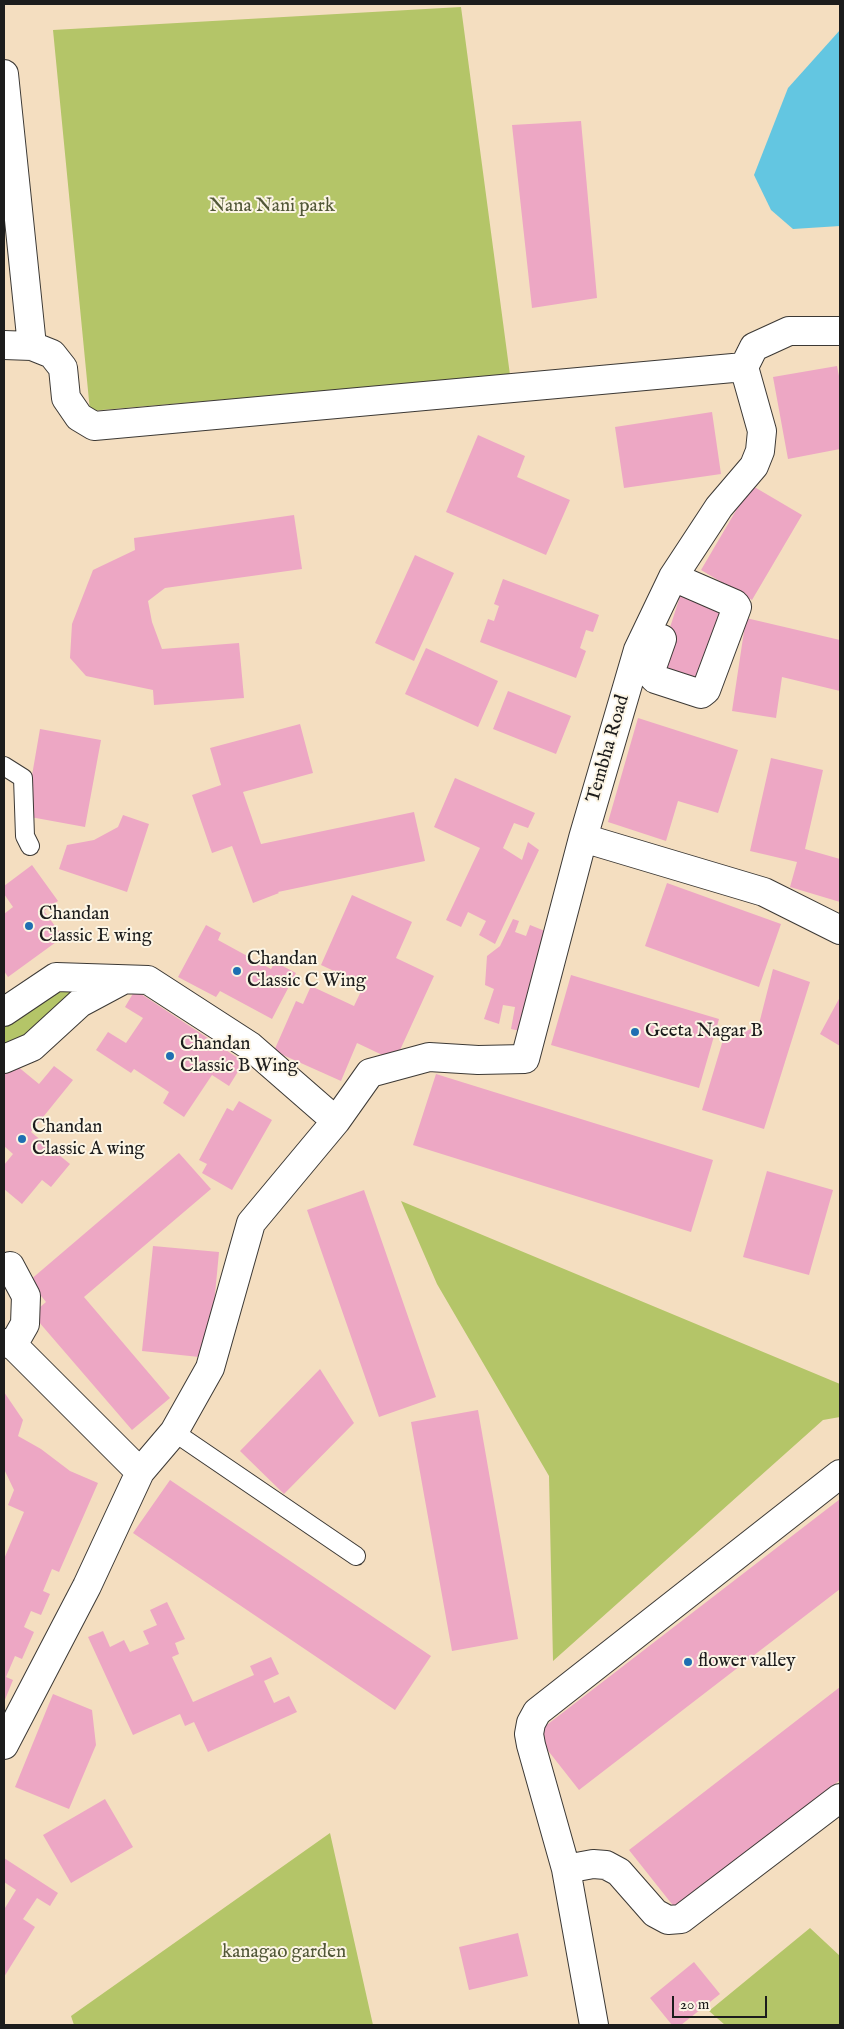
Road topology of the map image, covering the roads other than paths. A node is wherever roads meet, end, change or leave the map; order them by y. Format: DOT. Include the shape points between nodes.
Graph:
graph roads {
  1 [pos="4,77"];
  2 [pos="840,331"];
  3 [pos="4,346"];
  4 [pos="32,346"];
  5 [pos="744,367"];
  6 [pos="4,766"];
  7 [pos="583,838"];
  8 [pos="30,846"];
  9 [pos="840,930"];
  10 [pos="126,978"];
  11 [pos="4,1012"];
  12 [pos="4,1059"];
  13 [pos="336,1121"];
  14 [pos="10,1266"];
  15 [pos="8,1344"];
  16 [pos="174,1432"];
  17 [pos="140,1472"];
  18 [pos="840,1474"];
  19 [pos="356,1556"];
  20 [pos="4,1745"];
  21 [pos="840,1798"];
  22 [pos="566,1868"];
  23 [pos="594,2025"];
  1 -- 4 [label="street"];
  2 -- 5 [label="street" via="788,331 754,347"];
  3 -- 4 [label="street"];
  4 -- 5 [label="street" via="52,354 63,368 66,398 79,417 94,426"];
  5 -- 7 [label="street, Tembha Road" via="762,431 760,451 754,466 719,507 638,650"];
  6 -- 8 [label="lane" via="23,778 25,836"];
  7 -- 9 [label="street" via="764,892"];
  7 -- 13 [label="street, Tembha Road" via="525,1059 429,1057 370,1073"];
  10 -- 11 [label="street" via="56,977"];
  10 -- 12 [label="street" via="80,1003 32,1047"];
  10 -- 13 [label="street" via="148,980 250,1046"];
  13 -- 16 [label="street" via="251,1223 210,1368"];
  14 -- 15 [label="street" via="26,1296 25,1324"];
  15 -- 17 [label="street"];
  16 -- 17 [label="street"];
  16 -- 19 [label="lane"];
  17 -- 20 [label="street" via="87,1586"];
  18 -- 22 [label="street" via="537,1712 529,1734"];
  21 -- 22 [label="street" via="681,1919 668,1920 655,1913 619,1872 606,1865"];
  22 -- 23 [label="street"];
}
